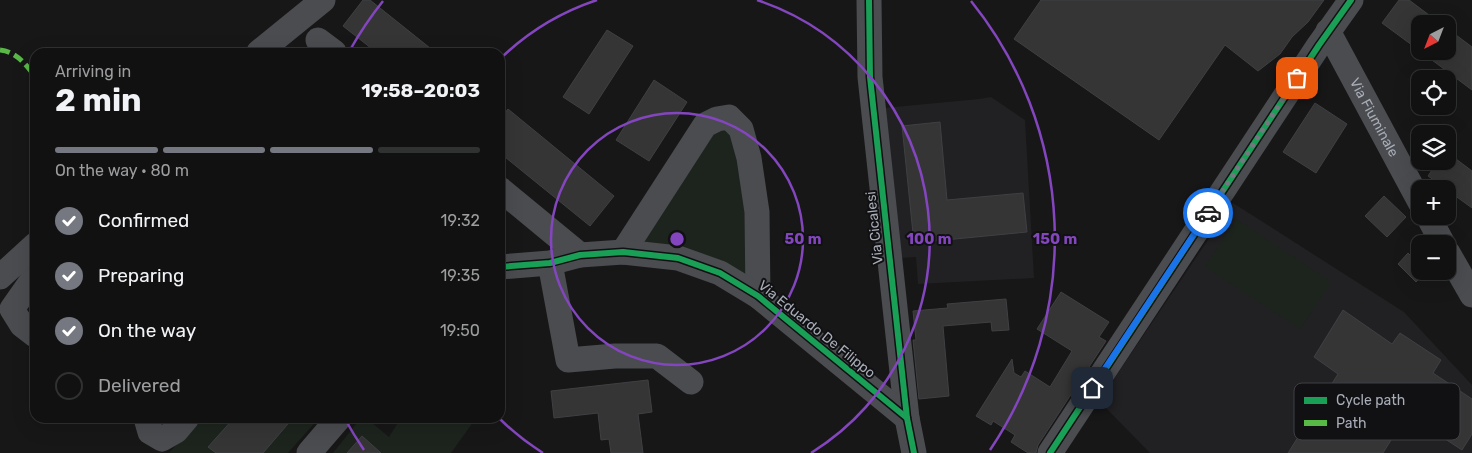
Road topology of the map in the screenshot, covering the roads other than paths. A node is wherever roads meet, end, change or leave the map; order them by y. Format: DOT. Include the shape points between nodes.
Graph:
graph roads {
  1 [pos="323,0"];
  2 [pos="869,0"];
  3 [pos="1351,0"];
  4 [pos="1328,31"];
  5 [pos="264,48"];
  6 [pos="1411,185"];
  7 [pos="505,193"];
  8 [pos="30,250"];
  9 [pos="623,252"];
  10 [pos="580,256"];
  11 [pos="550,263"];
  12 [pos="505,267"];
  13 [pos="1456,267"];
  14 [pos="0,277"];
  15 [pos="30,283"];
  16 [pos="1472,295"];
  17 [pos="758,296"];
  18 [pos="30,331"];
  19 [pos="691,382"];
  20 [pos="907,418"];
  21 [pos="147,423"];
  22 [pos="183,423"];
  23 [pos="335,423"];
  24 [pos="309,453"];
  25 [pos="914,453"];
  26 [pos="1050,453"];
  1 -- 5 [label="street"];
  2 -- 20 [label="street, Via Cicalesi" via="870,77"];
  3 -- 4 [label="street"];
  4 -- 6 [label="street, Via Fiuminale"];
  4 -- 26 [label="street"];
  7 -- 10 [label="street"];
  8 -- 14 [label="street"];
  9 -- 10 [label="street, Via Eduardo De Filippo"];
  9 -- 17 [label="street, Via Eduardo De Filippo" via="678,258 720,273"];
  9 -- 17 [label="street, Via Eduardo De Filippo" via="705,125 729,118 741,129 750,158 757,212"];
  10 -- 11 [label="street, Via Eduardo De Filippo"];
  11 -- 12 [label="street, Via Eduardo De Filippo"];
  11 -- 19 [label="street" via="568,360 657,356"];
  13 -- 16 [label="street"];
  15 -- 18 [label="street" via="12,309"];
  17 -- 20 [label="street, Via Eduardo De Filippo"];
  20 -- 25 [label="street, Via Cicalesi"];
  21 -- 22 [label="street" via="150,432 162,439"];
  23 -- 24 [label="street"];
}
